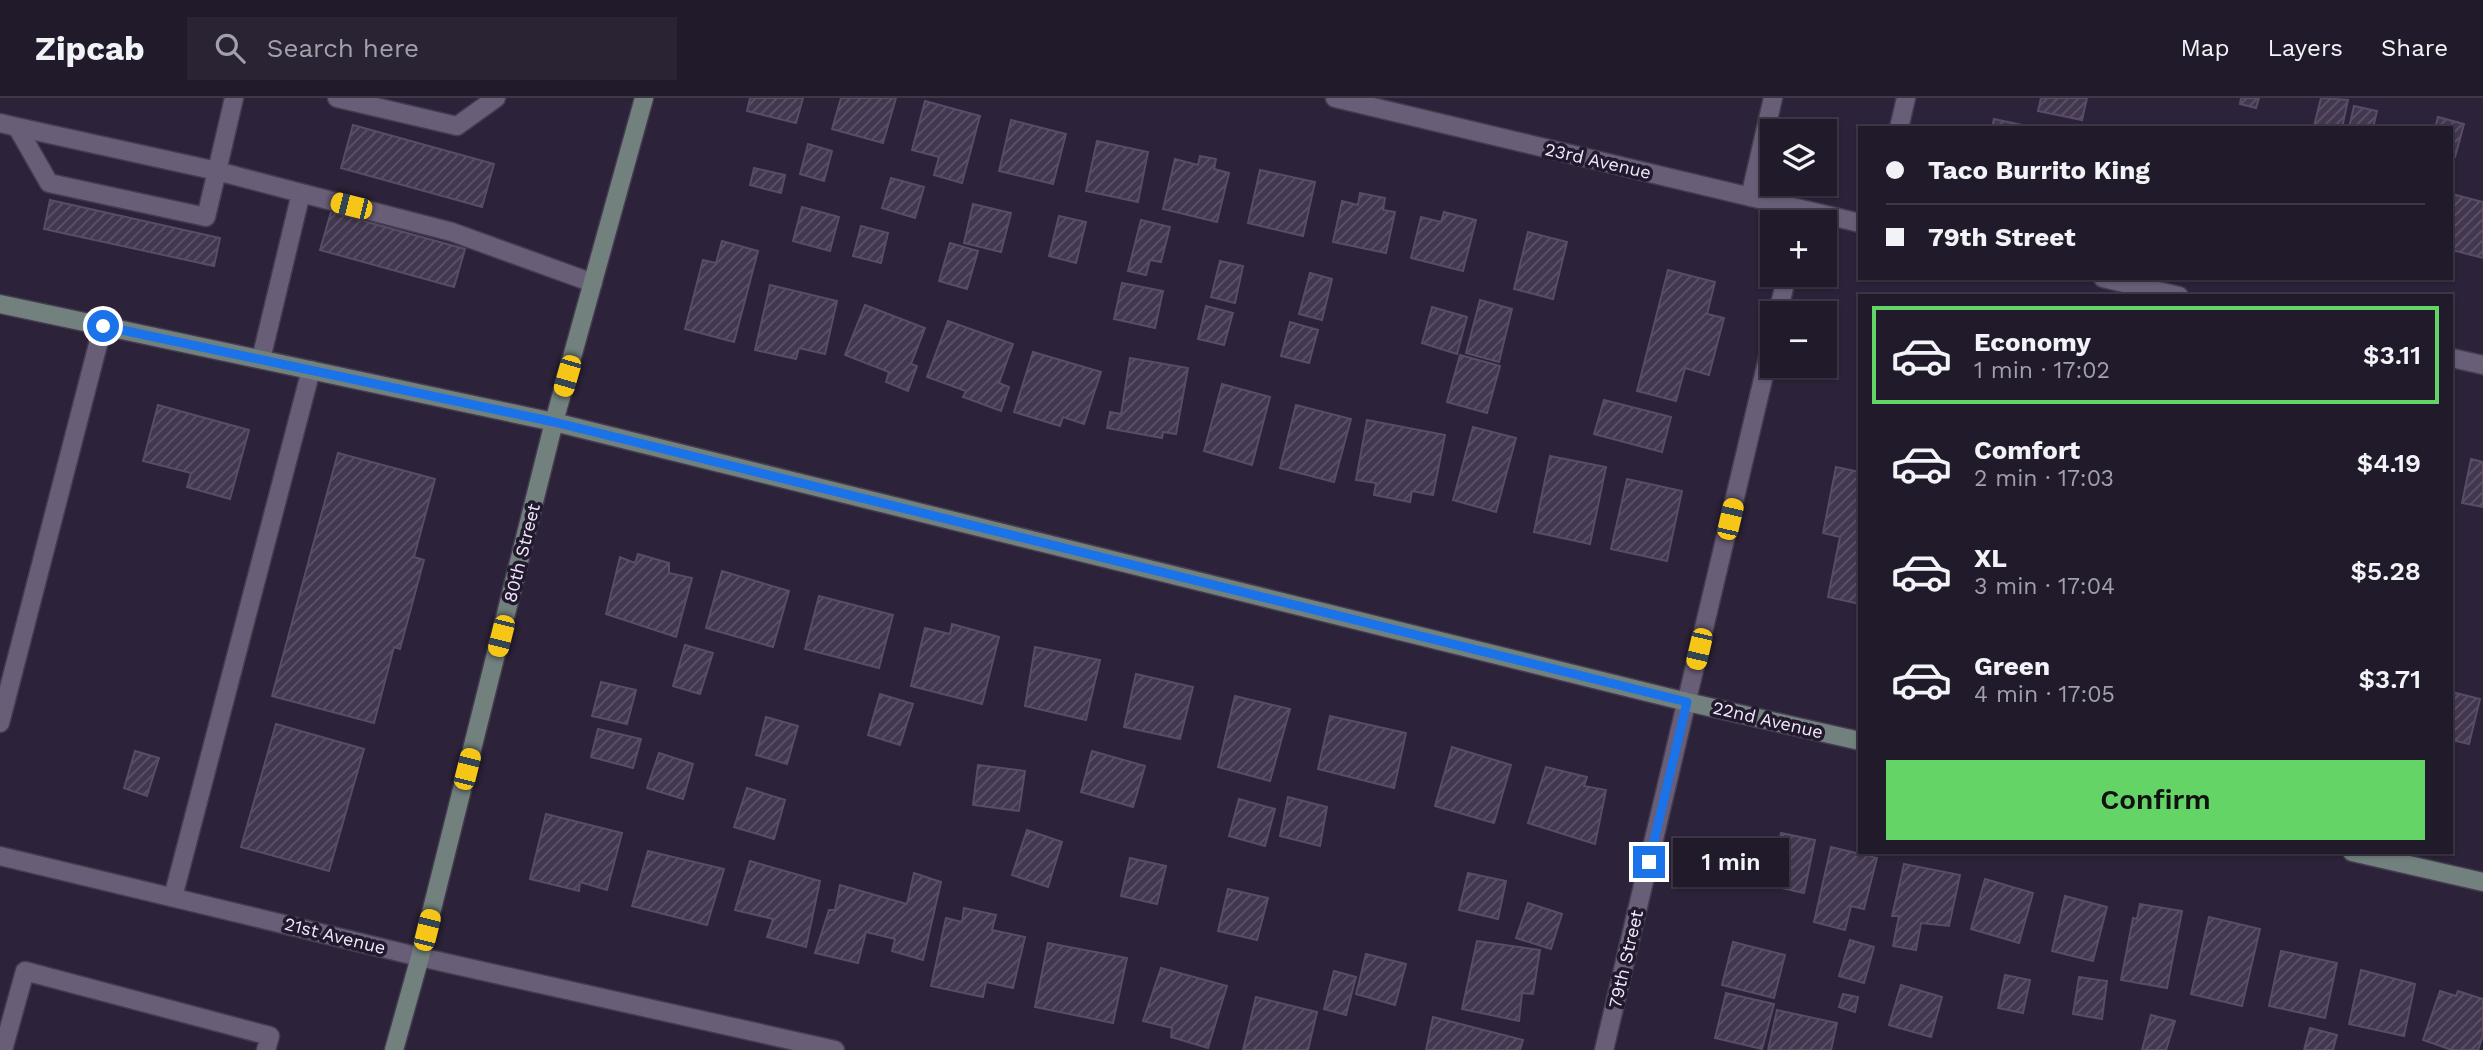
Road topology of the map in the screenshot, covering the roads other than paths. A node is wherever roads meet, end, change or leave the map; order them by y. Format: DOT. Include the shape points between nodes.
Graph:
graph roads {
  1 [pos="234,98"];
  2 [pos="337,98"];
  3 [pos="496,98"];
  4 [pos="645,98"];
  5 [pos="1335,98"];
  6 [pos="1773,98"];
  7 [pos="1906,98"];
  8 [pos="9,125"];
  9 [pos="1899,126"];
  10 [pos="217,171"];
  11 [pos="301,193"];
  12 [pos="1750,197"];
  13 [pos="1785,210"];
  14 [pos="1837,220"];
  15 [pos="1858,223"];
  16 [pos="2111,280"];
  17 [pos="593,283"];
  18 [pos="2171,294"];
  19 [pos="0,304"];
  20 [pos="103,326"];
  21 [pos="2453,358"];
  22 [pos="261,359"];
  23 [pos="2483,365"];
  24 [pos="311,370"];
  25 [pos="1763,378"];
  26 [pos="554,422"];
  27 [pos="1687,702"];
  28 [pos="0,723"];
  29 [pos="1858,741"];
  30 [pos="2361,854"];
  31 [pos="0,856"];
  32 [pos="2483,882"];
  33 [pos="173,897"];
  34 [pos="420,957"];
  35 [pos="1,1050"];
  36 [pos="265,1050"];
  37 [pos="394,1050"];
  38 [pos="835,1050"];
  39 [pos="1604,1050"];
  1 -- 10 [label="street"];
  2 -- 3 [label="street" via="457,126"];
  4 -- 17 [label="street, 80th Street"];
  5 -- 12 [label="street, 23rd Avenue"];
  6 -- 12 [label="street"];
  7 -- 9 [label="street"];
  8 -- 10 [label="street"];
  8 -- 10 [label="street" via="49,183 206,217"];
  10 -- 11 [label="street"];
  11 -- 17 [label="street" via="452,232"];
  11 -- 22 [label="street"];
  12 -- 13 [label="street, 23rd Avenue"];
  14 -- 15 [label="street, 23rd Avenue"];
  16 -- 18 [label="street"];
  17 -- 26 [label="street, 80th Street"];
  19 -- 20 [label="street, 22nd Avenue"];
  20 -- 22 [label="street, 22nd Avenue"];
  20 -- 28 [label="street"];
  21 -- 23 [label="street"];
  22 -- 24 [label="street, 22nd Avenue"];
  24 -- 26 [label="street, 22nd Avenue"];
  24 -- 33 [label="street"];
  25 -- 27 [label="street, 79th Street"];
  26 -- 27 [label="street, 22nd Avenue"];
  26 -- 34 [label="street, 80th Street"];
  27 -- 29 [label="street, 22nd Avenue"];
  27 -- 39 [label="street, 79th Street"];
  30 -- 32 [label="street"];
  31 -- 33 [label="street, 21st Avenue"];
  33 -- 34 [label="street, 21st Avenue"];
  34 -- 37 [label="street, 80th Street"];
  34 -- 38 [label="street, 21st Avenue"];
  35 -- 36 [label="street" via="25,971 270,1036"];
}
